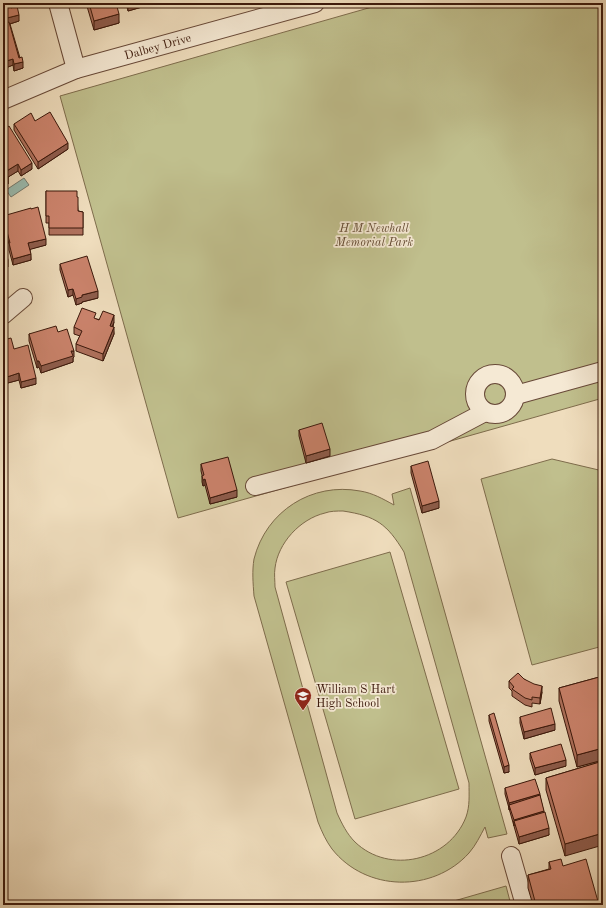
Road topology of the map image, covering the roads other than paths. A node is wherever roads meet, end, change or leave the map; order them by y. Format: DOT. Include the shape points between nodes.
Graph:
graph roads {
  1 [pos="58,3"];
  2 [pos="315,3"];
  3 [pos="76,69"];
  4 [pos="3,100"];
  5 [pos="23,298"];
  6 [pos="3,315"];
  7 [pos="603,371"];
  8 [pos="516,395"];
  9 [pos="485,412"];
  10 [pos="255,486"];
  11 [pos="511,856"];
  12 [pos="525,905"];
  1 -- 3 [label="street"];
  2 -- 3 [label="street, Dalbey Drive"];
  3 -- 4 [label="street, Dalbey Drive"];
  5 -- 6 [label="street"];
  7 -- 8 [label="street"];
  8 -- 9 [label="street" via="510,408 498,414"];
  8 -- 9 [label="street" via="511,382 499,374 485,376 476,387 476,401"];
  9 -- 10 [label="street" via="432,440"];
  11 -- 12 [label="street"];
}
